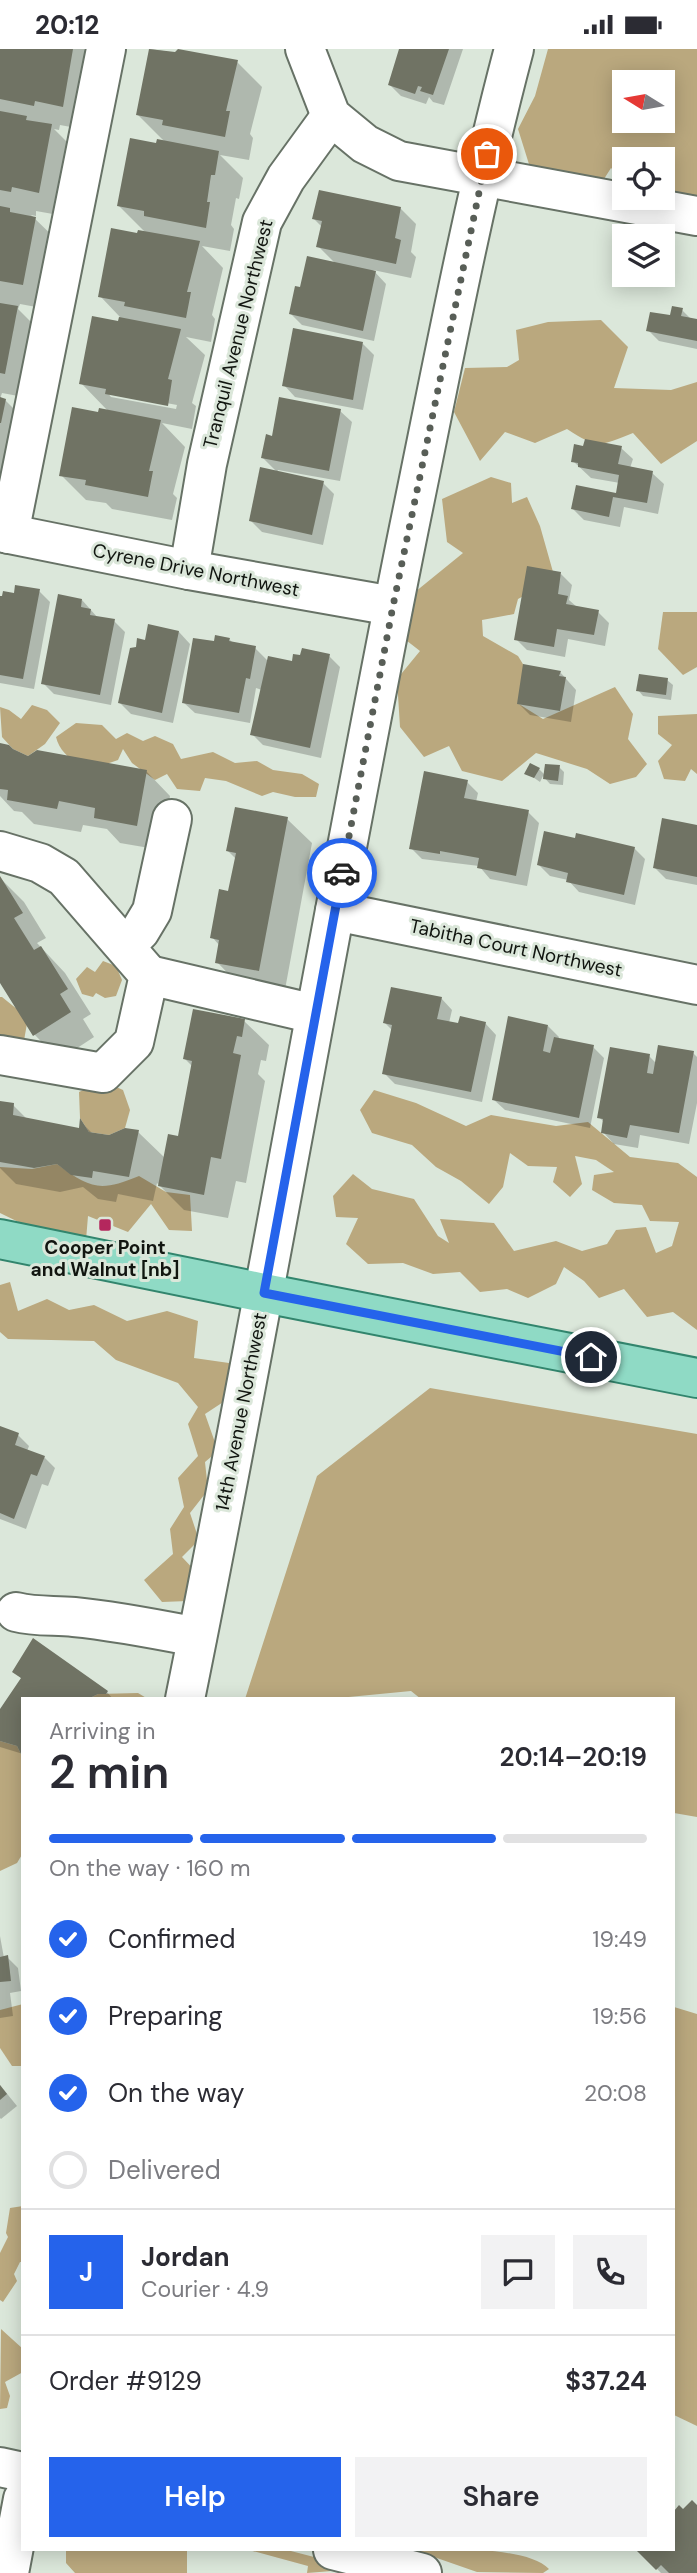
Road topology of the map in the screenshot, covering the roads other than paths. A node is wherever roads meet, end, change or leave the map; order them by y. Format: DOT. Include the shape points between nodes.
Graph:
graph roads {
  1 [pos="106,49"];
  2 [pos="305,49"];
  3 [pos="514,49"];
  4 [pos="331,116"];
  5 [pos="481,176"];
  6 [pos="697,216"];
  7 [pos="5,533"];
  8 [pos="188,571"];
  9 [pos="393,606"];
  10 [pos="172,819"];
  11 [pos="0,851"];
  12 [pos="335,911"];
  13 [pos="137,961"];
  14 [pos="697,985"];
  15 [pos="315,1014"];
  16 [pos="0,1055"];
  17 [pos="0,1239"];
  18 [pos="264,1293"];
  19 [pos="697,1378"];
  20 [pos="16,1612"];
  21 [pos="197,1637"];
  22 [pos="185,1697"];
  23 [pos="0,2467"];
  24 [pos="21,2472"];
  25 [pos="21,2510"];
  26 [pos="337,2551"];
  27 [pos="9,2573"];
  28 [pos="422,2573"];
  1 -- 7 [label="street"];
  2 -- 4 [label="street"];
  3 -- 5 [label="street, 14th Avenue Northwest"];
  4 -- 5 [label="street" via="365,144 399,161"];
  4 -- 8 [label="street, Tranquil Avenue Northwest" via="286,178 262,222 207,464"];
  5 -- 6 [label="street"];
  5 -- 9 [label="street, 14th Avenue Northwest"];
  7 -- 8 [label="street, Cyrene Drive Northwest"];
  8 -- 9 [label="street, Cyrene Drive Northwest"];
  9 -- 12 [label="street, 14th Avenue Northwest"];
  10 -- 13 [label="street" via="152,911 140,931"];
  11 -- 13 [label="street" via="40,863 64,877"];
  12 -- 14 [label="street, Tabitha Court Northwest"];
  12 -- 15 [label="street, 14th Avenue Northwest"];
  13 -- 15 [label="street"];
  13 -- 16 [label="street" via="134,1042 103,1073"];
  15 -- 18 [label="street, 14th Avenue Northwest"];
  17 -- 18 [label="main road"];
  18 -- 19 [label="main road"];
  18 -- 21 [label="street, 14th Avenue Northwest"];
  20 -- 21 [label="street" via="130,1624"];
  21 -- 22 [label="street, 14th Avenue Northwest"];
  23 -- 24 [label="street"];
  25 -- 27 [label="street"];
  26 -- 28 [label="street"];
}
